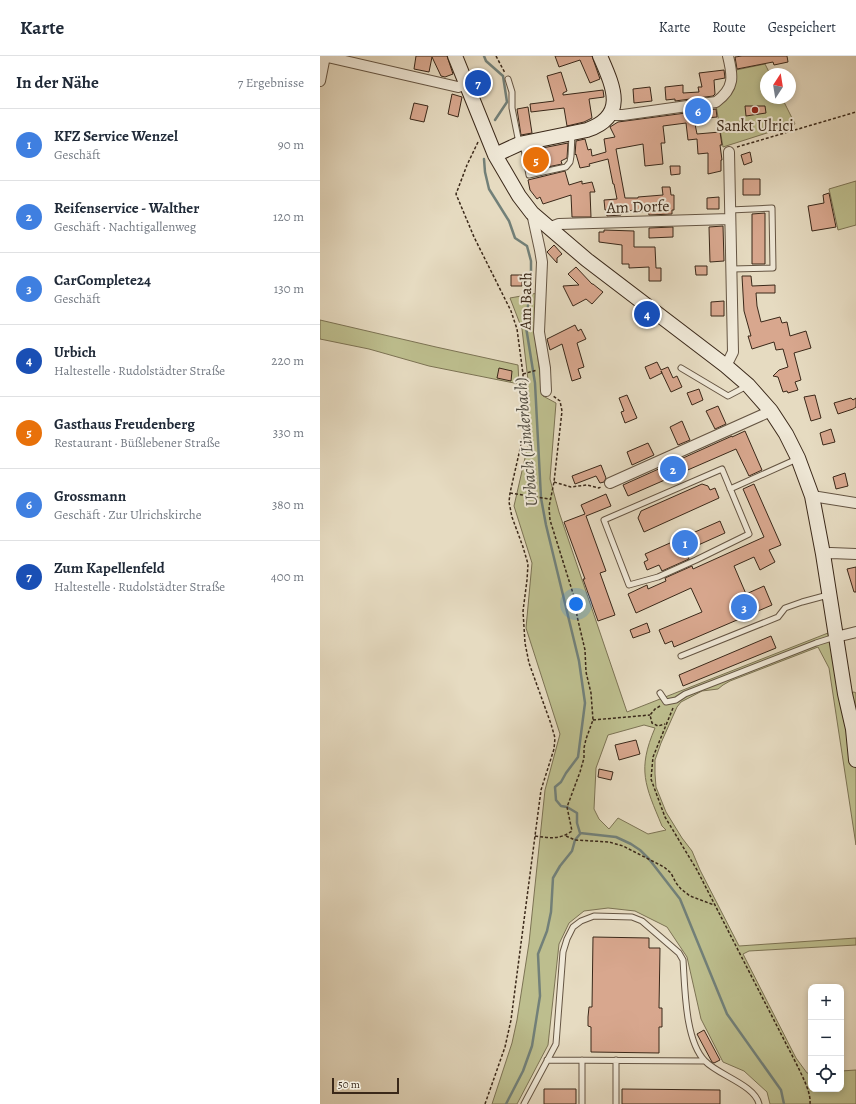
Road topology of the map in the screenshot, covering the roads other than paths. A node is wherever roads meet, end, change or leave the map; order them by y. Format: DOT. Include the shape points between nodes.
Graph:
graph roads {
  1 [pos="324,56"];
  2 [pos="455,56"];
  3 [pos="600,56"];
  4 [pos="728,56"];
  5 [pos="508,79"];
  6 [pos="320,81"];
  7 [pos="467,84"];
  8 [pos="610,115"];
  9 [pos="572,133"];
  10 [pos="521,144"];
  11 [pos="729,152"];
  12 [pos="495,155"];
  13 [pos="532,213"];
  14 [pos="730,214"];
  15 [pos="548,228"];
  16 [pos="732,269"];
  17 [pos="726,366"];
  18 [pos="681,368"];
  19 [pos="748,385"];
  20 [pos="546,391"];
  21 [pos="771,412"];
  22 [pos="798,458"];
  23 [pos="610,483"];
  24 [pos="730,489"];
  25 [pos="812,496"];
  26 [pos="856,503"];
  27 [pos="823,554"];
  28 [pos="856,554"];
  29 [pos="829,595"];
  30 [pos="856,632"];
  31 [pos="836,637"];
  32 [pos="681,656"];
  33 [pos="660,693"];
  34 [pos="856,760"];
  35 [pos="547,1060"];
  36 [pos="582,1060"];
  37 [pos="616,1060"];
  38 [pos="705,1061"];
  39 [pos="524,1104"];
  40 [pos="582,1104"];
  41 [pos="616,1104"];
  42 [pos="759,1104"];
  1 -- 6 [label="street"];
  1 -- 7 [label="street" via="458,87"];
  2 -- 7 [label="street"];
  3 -- 8 [label="street" via="613,94 613,109"];
  4 -- 8 [label="street" via="732,82 724,96 716,102"];
  5 -- 10 [label="lane"];
  7 -- 12 [label="street"];
  8 -- 9 [label="street" via="596,127"];
  9 -- 10 [label="street"];
  9 -- 10 [label="lane" via="570,162 566,167 529,175"];
  10 -- 12 [label="street"];
  11 -- 14 [label="street"];
  12 -- 13 [label="street"];
  13 -- 15 [label="street"];
  13 -- 20 [label="street, Am Bach" via="542,262 540,332"];
  14 -- 15 [label="street, Am Dorfe" via="559,224"];
  14 -- 16 [label="street"];
  14 -- 16 [label="lane" via="772,208 773,268"];
  15 -- 17 [label="street"];
  16 -- 17 [label="street" via="733,352"];
  17 -- 19 [label="street"];
  18 -- 19 [label="lane" via="728,396"];
  19 -- 21 [label="street"];
  21 -- 22 [label="street"];
  21 -- 23 [label="street"];
  22 -- 24 [label="lane"];
  22 -- 25 [label="street"];
  24 -- 24 [label="lane" via="722,469 604,520 629,585 658,577 749,534"];
  25 -- 26 [label="street"];
  25 -- 27 [label="street"];
  27 -- 28 [label="street"];
  27 -- 29 [label="street"];
  29 -- 31 [label="street"];
  29 -- 32 [label="lane" via="785,608 778,617"];
  30 -- 31 [label="street"];
  31 -- 33 [label="lane" via="693,691 676,700 666,702"];
  31 -- 34 [label="street" via="853,729"];
  35 -- 36 [label="lane"];
  35 -- 38 [label="lane" via="556,1044 563,952 567,939 581,920 594,916 632,917 642,921 679,953 690,1029 694,1043"];
  35 -- 39 [label="lane"];
  36 -- 37 [label="lane"];
  36 -- 40 [label="lane"];
  37 -- 38 [label="lane"];
  37 -- 41 [label="lane"];
  38 -- 42 [label="lane" via="754,1094"];
}
